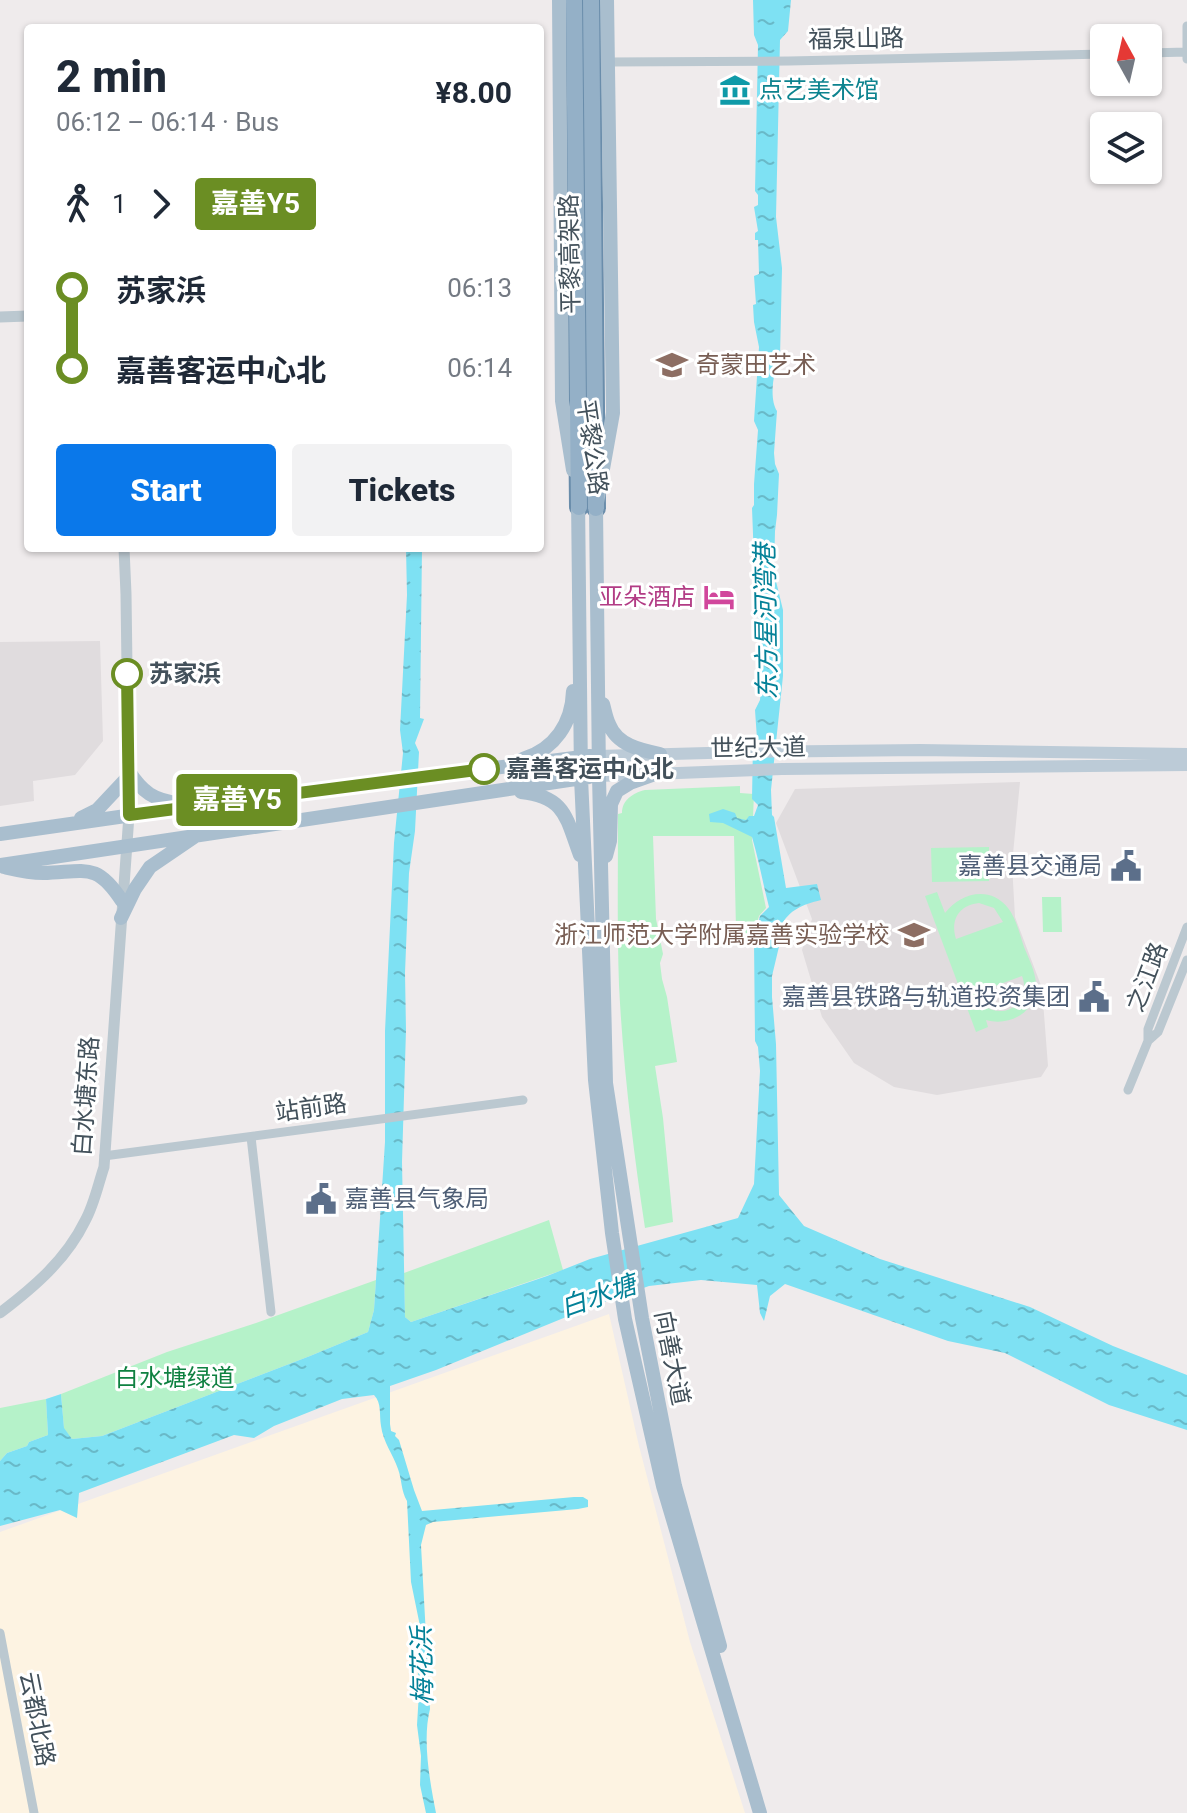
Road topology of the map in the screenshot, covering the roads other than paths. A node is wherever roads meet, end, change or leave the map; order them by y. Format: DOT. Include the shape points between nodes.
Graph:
graph roads {
  1 [pos="559,0"];
  2 [pos="574,0"];
  3 [pos="591,0"];
  4 [pos="607,0"];
  5 [pos="1187,26"];
  6 [pos="1186,52"];
  7 [pos="1162,53"];
  8 [pos="1090,54"];
  9 [pos="1187,59"];
  10 [pos="608,62"];
  11 [pos="24,316"];
  12 [pos="0,317"];
  13 [pos="586,326"];
  14 [pos="588,507"];
  15 [pos="124,552"];
  16 [pos="580,643"];
  17 [pos="598,688"];
  18 [pos="660,754"];
  19 [pos="1187,754"];
  20 [pos="598,756"];
  21 [pos="581,757"];
  22 [pos="1187,765"];
  23 [pos="497,767"];
  24 [pos="128,773"];
  25 [pos="658,773"];
  26 [pos="599,776"];
  27 [pos="581,778"];
  28 [pos="500,790"];
  29 [pos="244,799"];
  30 [pos="129,815"];
  31 [pos="68,824"];
  32 [pos="0,834"];
  33 [pos="198,834"];
  34 [pos="126,846"];
  35 [pos="0,866"];
  36 [pos="585,869"];
  37 [pos="601,872"];
  38 [pos="122,901"];
  39 [pos="121,918"];
  40 [pos="1187,927"];
  41 [pos="1187,960"];
  42 [pos="1148,1041"];
  43 [pos="1128,1090"];
  44 [pos="523,1100"];
  45 [pos="251,1137"];
  46 [pos="104,1156"];
  47 [pos="271,1312"];
  48 [pos="0,1313"];
  49 [pos="0,1633"];
  50 [pos="34,1813"];
  51 [pos="760,1813"];
  52 [pos="770,1813"];
  1 -- 14 [label="main road, 平黎公路" via="562,401"];
  2 -- 13 [label="highway, 平黎高架路"];
  3 -- 13 [label="highway, 平黎高架路"];
  4 -- 10 [label="main road, 平黎公路"];
  5 -- 6 [label="street"];
  6 -- 7 [label="street"];
  6 -- 9 [label="street"];
  8 -- 10 [label="street, 福泉山路"];
  10 -- 14 [label="main road, 平黎公路" via="613,413"];
  11 -- 12 [label="street"];
  13 -- 14 [label="highway, 平黎高架路"];
  14 -- 16 [label="main road, 平黎公路"];
  14 -- 17 [label="main road, 平黎公路"];
  15 -- 24 [label="street, 白水塘东路"];
  16 -- 21 [label="main road, 平黎公路"];
  16 -- 23 [label="main road" via="572,705 559,736 545,749"];
  17 -- 18 [label="main road" via="617,736 627,745"];
  17 -- 20 [label="main road, 平黎公路"];
  18 -- 19 [label="main road, 世纪大道"];
  18 -- 20 [label="main road, 世纪大道"];
  20 -- 21 [label="main road, 世纪大道"];
  20 -- 26 [label="main road, 向善大道"];
  21 -- 23 [label="main road, 世纪大道"];
  21 -- 27 [label="main road, 向善大道"];
  22 -- 25 [label="main road, 世纪大道"];
  23 -- 29 [label="main road, 世纪大道"];
  24 -- 29 [label="main road" via="143,791 166,802"];
  24 -- 30 [label="street, 白水塘东路"];
  24 -- 31 [label="main road" via="97,810"];
  25 -- 26 [label="main road, 世纪大道"];
  25 -- 37 [label="main road" via="617,791"];
  26 -- 27 [label="main road, 世纪大道"];
  26 -- 37 [label="main road, 向善大道"];
  27 -- 28 [label="main road, 世纪大道"];
  27 -- 36 [label="main road, 向善大道"];
  28 -- 33 [label="main road, 世纪大道"];
  28 -- 36 [label="main road" via="538,794 556,804 567,818"];
  29 -- 30 [label="main road, 世纪大道"];
  30 -- 31 [label="main road, 世纪大道"];
  30 -- 34 [label="street, 白水塘东路"];
  31 -- 32 [label="main road, 世纪大道"];
  33 -- 34 [label="main road, 世纪大道"];
  33 -- 39 [label="main road" via="150,867"];
  34 -- 35 [label="main road, 世纪大道"];
  34 -- 38 [label="street, 白水塘东路"];
  35 -- 38 [label="main road" via="24,872 91,872 111,884"];
  36 -- 51 [label="main road, 向善大道" via="595,1080 625,1319 663,1486"];
  37 -- 52 [label="main road, 向善大道" via="606,1083 642,1318 675,1486"];
  38 -- 39 [label="street, 白水塘东路"];
  39 -- 46 [label="street, 白水塘东路"];
  40 -- 42 [label="street, 之江路"];
  41 -- 42 [label="street, 之江路" via="1158,1032"];
  42 -- 43 [label="street, 之江路"];
  44 -- 45 [label="street, 站前路"];
  45 -- 46 [label="street, 站前路"];
  45 -- 47 [label="street"];
  46 -- 48 [label="street, 白水塘东路" via="86,1221 65,1253"];
  49 -- 50 [label="street, 云都北路"];
}
